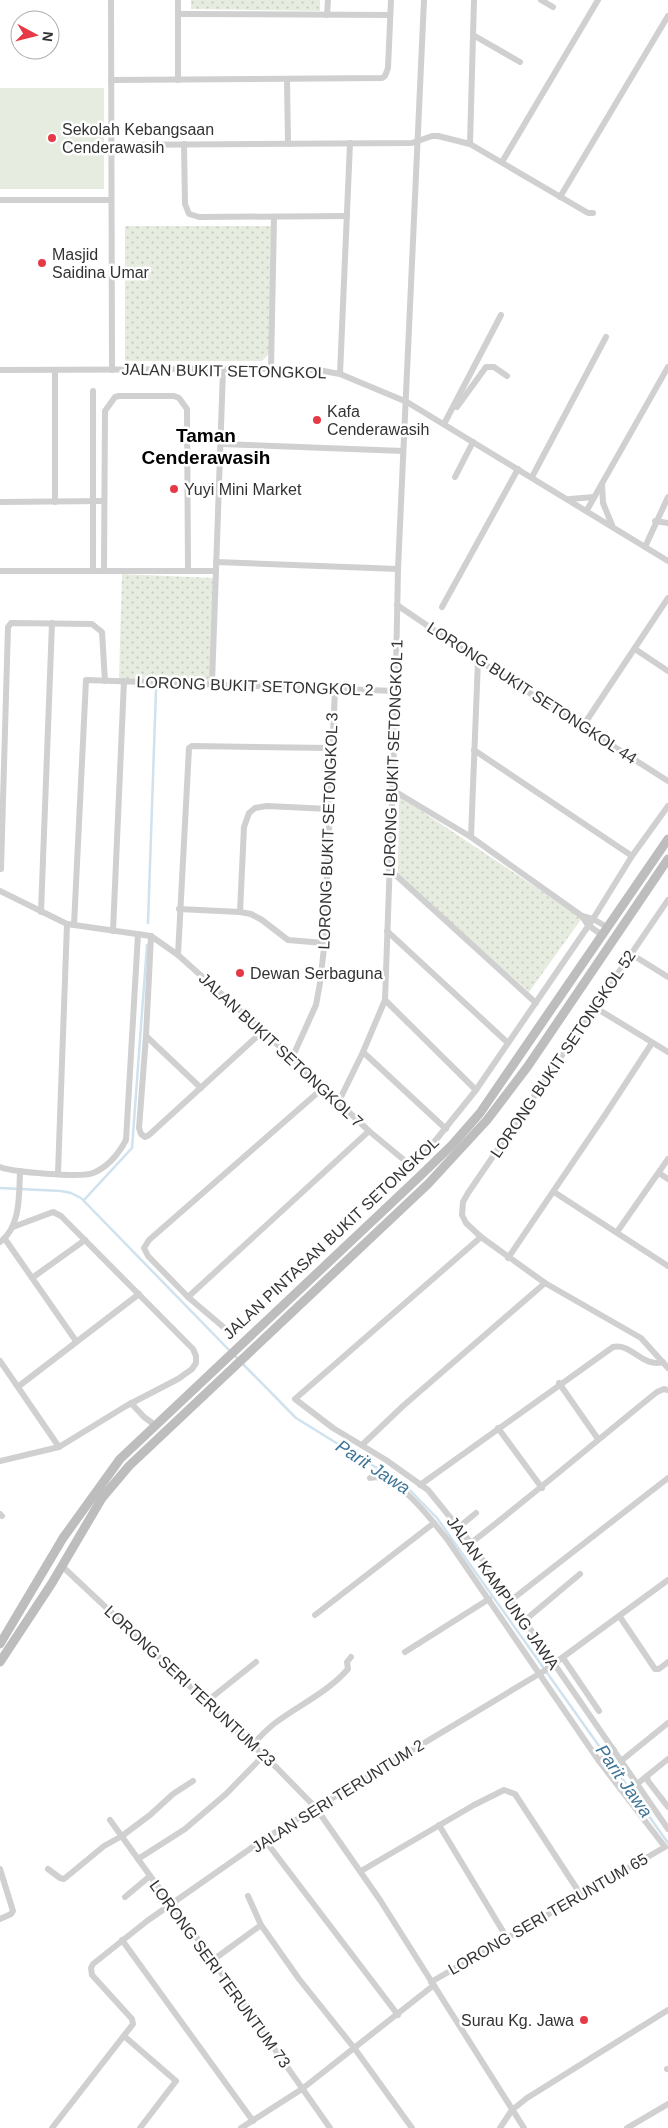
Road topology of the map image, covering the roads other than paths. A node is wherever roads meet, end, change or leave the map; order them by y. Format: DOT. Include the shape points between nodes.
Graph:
graph roads {
  1 [pos="111,0"];
  2 [pos="178,0"];
  3 [pos="328,0"];
  4 [pos="391,0"];
  5 [pos="424,0"];
  6 [pos="474,0"];
  7 [pos="541,0"];
  8 [pos="598,0"];
  9 [pos="553,7"];
  10 [pos="178,14"];
  11 [pos="327,15"];
  12 [pos="390,15"];
  13 [pos="668,16"];
  14 [pos="473,35"];
  15 [pos="520,62"];
  16 [pos="287,79"];
  17 [pos="111,80"];
  18 [pos="178,80"];
  19 [pos="418,142"];
  20 [pos="350,143"];
  21 [pos="184,144"];
  22 [pos="288,144"];
  23 [pos="470,144"];
  24 [pos="111,145"];
  25 [pos="502,162"];
  26 [pos="560,197"];
  27 [pos="0,200"];
  28 [pos="111,200"];
  29 [pos="593,213"];
  30 [pos="347,216"];
  31 [pos="274,217"];
  32 [pos="502,315"];
  33 [pos="606,337"];
  34 [pos="668,367"];
  35 [pos="270,369"];
  36 [pos="0,370"];
  37 [pos="55,370"];
  38 [pos="112,370"];
  39 [pos="223,370"];
  40 [pos="340,374"];
  41 [pos="507,376"];
  42 [pos="94,391"];
  43 [pos="406,402"];
  44 [pos="448,416"];
  45 [pos="444,424"];
  46 [pos="474,442"];
  47 [pos="221,444"];
  48 [pos="403,451"];
  49 [pos="518,469"];
  50 [pos="455,476"];
  51 [pos="532,477"];
  52 [pos="602,483"];
  53 [pos="594,497"];
  54 [pos="668,497"];
  55 [pos="569,499"];
  56 [pos="104,501"];
  57 [pos="0,502"];
  58 [pos="55,502"];
  59 [pos="93,502"];
  60 [pos="587,510"];
  61 [pos="655,521"];
  62 [pos="668,523"];
  63 [pos="612,525"];
  64 [pos="644,546"];
  65 [pos="668,560"];
  66 [pos="216,562"];
  67 [pos="0,570"];
  68 [pos="188,570"];
  69 [pos="398,570"];
  70 [pos="93,571"];
  71 [pos="104,571"];
  72 [pos="215,571"];
  73 [pos="668,598"];
  74 [pos="397,605"];
  75 [pos="442,607"];
  76 [pos="52,623"];
  77 [pos="3,648"];
  78 [pos="635,650"];
  79 [pos="478,660"];
  80 [pos="668,671"];
  81 [pos="105,681"];
  82 [pos="124,681"];
  83 [pos="212,684"];
  84 [pos="335,689"];
  85 [pos="396,691"];
  86 [pos="583,726"];
  87 [pos="331,748"];
  88 [pos="474,750"];
  89 [pos="668,781"];
  90 [pos="391,789"];
  91 [pos="668,806"];
  92 [pos="329,809"];
  93 [pos="471,837"];
  94 [pos="668,840"];
  95 [pos="632,856"];
  96 [pos="668,859"];
  97 [pos="1,869"];
  98 [pos="389,869"];
  99 [pos="0,891"];
  100 [pos="668,900"];
  101 [pos="179,909"];
  102 [pos="41,912"];
  103 [pos="240,912"];
  104 [pos="590,922"];
  105 [pos="70,925"];
  106 [pos="114,931"];
  107 [pos="388,931"];
  108 [pos="604,931"];
  109 [pos="138,934"];
  110 [pos="151,936"];
  111 [pos="324,944"];
  112 [pos="631,954"];
  113 [pos="178,956"];
  114 [pos="668,977"];
  115 [pos="385,1000"];
  116 [pos="536,1003"];
  117 [pos="596,1008"];
  118 [pos="262,1031"];
  119 [pos="146,1036"];
  120 [pos="508,1043"];
  121 [pos="652,1043"];
  122 [pos="363,1052"];
  123 [pos="668,1052"];
  124 [pos="292,1058"];
  125 [pos="201,1088"];
  126 [pos="323,1088"];
  127 [pos="476,1090"];
  128 [pos="338,1103"];
  129 [pos="446,1129"];
  130 [pos="369,1131"];
  131 [pos="427,1151"];
  132 [pos="668,1159"];
  133 [pos="410,1165"];
  134 [pos="0,1167"];
  135 [pos="20,1171"];
  136 [pos="58,1173"];
  137 [pos="659,1173"];
  138 [pos="668,1179"];
  139 [pos="554,1192"];
  140 [pos="13,1227"];
  141 [pos="617,1232"];
  142 [pos="481,1237"];
  143 [pos="2,1240"];
  144 [pos="85,1240"];
  145 [pos="508,1258"];
  146 [pos="668,1266"];
  147 [pos="32,1278"];
  148 [pos="545,1283"];
  149 [pos="139,1294"];
  150 [pos="188,1297"];
  151 [pos="228,1331"];
  152 [pos="76,1341"];
  153 [pos="0,1360"];
  154 [pos="663,1362"];
  155 [pos="668,1368"];
  156 [pos="559,1384"];
  157 [pos="19,1386"];
  158 [pos="668,1390"];
  159 [pos="131,1403"];
  160 [pos="155,1425"];
  161 [pos="498,1428"];
  162 [pos="598,1439"];
  163 [pos="362,1446"];
  164 [pos="59,1447"];
  165 [pos="0,1461"];
  166 [pos="370,1478"];
  167 [pos="668,1478"];
  168 [pos="420,1485"];
  169 [pos="542,1488"];
  170 [pos="476,1513"];
  171 [pos="434,1523"];
  172 [pos="459,1527"];
  173 [pos="471,1544"];
  174 [pos="62,1566"];
  175 [pos="580,1574"];
  176 [pos="38,1580"];
  177 [pos="668,1580"];
  178 [pos="52,1583"];
  179 [pos="489,1599"];
  180 [pos="510,1601"];
  181 [pos="315,1615"];
  182 [pos="620,1617"];
  183 [pos="524,1620"];
  184 [pos="0,1644"];
  185 [pos="404,1652"];
  186 [pos="351,1656"];
  187 [pos="563,1658"];
  188 [pos="0,1662"];
  189 [pos="256,1662"];
  190 [pos="668,1662"];
  191 [pos="552,1666"];
  192 [pos="542,1672"];
  193 [pos="206,1702"];
  194 [pos="599,1711"];
  195 [pos="668,1723"];
  196 [pos="252,1745"];
  197 [pos="611,1751"];
  198 [pos="263,1756"];
  199 [pos="668,1759"];
  200 [pos="599,1761"];
  201 [pos="621,1761"];
  202 [pos="647,1776"];
  203 [pos="193,1781"];
  204 [pos="637,1784"];
  205 [pos="668,1807"];
  206 [pos="316,1808"];
  207 [pos="110,1820"];
  208 [pos="438,1825"];
  209 [pos="668,1829"];
  210 [pos="122,1836"];
  211 [pos="264,1840"];
  212 [pos="665,1847"];
  213 [pos="138,1859"];
  214 [pos="0,1869"];
  215 [pos="48,1869"];
  216 [pos="361,1871"];
  217 [pos="150,1876"];
  218 [pos="581,1895"];
  219 [pos="248,1896"];
  220 [pos="125,1897"];
  221 [pos="173,1904"];
  222 [pos="0,1919"];
  223 [pos="261,1924"];
  224 [pos="507,1938"];
  225 [pos="122,1940"];
  226 [pos="213,1960"];
  227 [pos="432,1983"];
  228 [pos="668,2010"];
  229 [pos="398,2015"];
  230 [pos="124,2036"];
  231 [pos="355,2049"];
  232 [pos="302,2090"];
  233 [pos="668,2104"];
  234 [pos="512,2110"];
  235 [pos="253,2121"];
  236 [pos="52,2128"];
  237 [pos="140,2128"];
  238 [pos="238,2128"];
  239 [pos="330,2128"];
  240 [pos="412,2128"];
  241 [pos="500,2128"];
  242 [pos="524,2128"];
  243 [pos="627,2128"];
  1 -- 17 [label="street"];
  2 -- 10 [label="street"];
  3 -- 11 [label="street"];
  4 -- 12 [label="street"];
  5 -- 19 [label="street, LORONG BUKIT SETONGKOL 1"];
  6 -- 14 [label="street"];
  7 -- 9 [label="street"];
  8 -- 25 [label="street"];
  10 -- 11 [label="street"];
  10 -- 18 [label="street"];
  11 -- 12 [label="street"];
  12 -- 16 [label="street" via="388,68 382,78"];
  13 -- 26 [label="street"];
  14 -- 15 [label="street"];
  14 -- 23 [label="street"];
  16 -- 18 [label="street"];
  16 -- 22 [label="street"];
  17 -- 18 [label="street"];
  17 -- 24 [label="street"];
  19 -- 20 [label="street"];
  19 -- 23 [label="street" via="438,136"];
  19 -- 43 [label="street, LORONG BUKIT SETONGKOL 1"];
  20 -- 22 [label="street"];
  20 -- 30 [label="street"];
  21 -- 22 [label="street"];
  21 -- 24 [label="street"];
  21 -- 31 [label="street" via="185,204 189,214 199,217"];
  23 -- 25 [label="street"];
  24 -- 28 [label="street"];
  25 -- 26 [label="street"];
  26 -- 29 [label="street"];
  27 -- 28 [label="street"];
  28 -- 38 [label="street"];
  30 -- 31 [label="street"];
  30 -- 40 [label="street"];
  31 -- 35 [label="street"];
  32 -- 44 [label="street"];
  33 -- 51 [label="street"];
  34 -- 52 [label="street"];
  35 -- 39 [label="street, JALAN BUKIT SETONGKOL"];
  35 -- 40 [label="street, JALAN BUKIT SETONGKOL"];
  36 -- 37 [label="street, JALAN BUKIT SETONGKOL"];
  37 -- 38 [label="street, JALAN BUKIT SETONGKOL"];
  37 -- 58 [label="street"];
  38 -- 39 [label="street, JALAN BUKIT SETONGKOL"];
  39 -- 47 [label="street"];
  40 -- 43 [label="street, JALAN BUKIT SETONGKOL"];
  41 -- 44 [label="street" via="494,367 486,367 454,413"];
  42 -- 59 [label="street"];
  43 -- 45 [label="street, JALAN BUKIT SETONGKOL"];
  43 -- 48 [label="street, LORONG BUKIT SETONGKOL 1"];
  44 -- 45 [label="street"];
  45 -- 46 [label="street, JALAN BUKIT SETONGKOL"];
  46 -- 49 [label="street, JALAN BUKIT SETONGKOL"];
  46 -- 50 [label="street"];
  47 -- 48 [label="street"];
  47 -- 66 [label="street"];
  48 -- 69 [label="street, LORONG BUKIT SETONGKOL 1"];
  49 -- 51 [label="street, JALAN BUKIT SETONGKOL"];
  49 -- 75 [label="street"];
  51 -- 55 [label="street, JALAN BUKIT SETONGKOL"];
  52 -- 53 [label="street"];
  52 -- 63 [label="street" via="602,503"];
  53 -- 55 [label="street"];
  53 -- 60 [label="street"];
  54 -- 61 [label="street"];
  55 -- 60 [label="street, JALAN BUKIT SETONGKOL"];
  56 -- 59 [label="street"];
  56 -- 68 [label="street" via="106,411 115,397 179,398 188,415"];
  56 -- 71 [label="street"];
  57 -- 58 [label="street"];
  58 -- 59 [label="street"];
  59 -- 70 [label="street"];
  60 -- 63 [label="street, JALAN BUKIT SETONGKOL"];
  61 -- 62 [label="street"];
  61 -- 64 [label="street"];
  63 -- 64 [label="street, JALAN BUKIT SETONGKOL"];
  64 -- 65 [label="street, JALAN BUKIT SETONGKOL"];
  66 -- 69 [label="street"];
  66 -- 72 [label="street"];
  67 -- 70 [label="street"];
  68 -- 71 [label="street"];
  68 -- 72 [label="street"];
  69 -- 74 [label="street, LORONG BUKIT SETONGKOL 1"];
  70 -- 71 [label="street"];
  72 -- 83 [label="street"];
  73 -- 78 [label="street"];
  74 -- 79 [label="street, LORONG BUKIT SETONGKOL 44"];
  74 -- 85 [label="street, LORONG BUKIT SETONGKOL 1"];
  76 -- 77 [label="street" via="11,623"];
  76 -- 81 [label="street" via="92,624 102,632"];
  76 -- 102 [label="street"];
  77 -- 97 [label="street"];
  78 -- 80 [label="street"];
  78 -- 86 [label="street"];
  79 -- 86 [label="street, LORONG BUKIT SETONGKOL 44"];
  79 -- 88 [label="street"];
  81 -- 82 [label="street"];
  81 -- 105 [label="street" via="86,680"];
  82 -- 83 [label="street, LORONG BUKIT SETONGKOL 2"];
  82 -- 106 [label="street, LORONG BUKIT SETONGKOL 2"];
  83 -- 84 [label="street, LORONG BUKIT SETONGKOL 2"];
  84 -- 85 [label="street, LORONG BUKIT SETONGKOL 2"];
  84 -- 87 [label="street, LORONG BUKIT SETONGKOL 3"];
  85 -- 90 [label="street, LORONG BUKIT SETONGKOL 1"];
  86 -- 89 [label="street, LORONG BUKIT SETONGKOL 44"];
  87 -- 92 [label="street, LORONG BUKIT SETONGKOL 3"];
  87 -- 101 [label="street" via="189,748"];
  88 -- 93 [label="street"];
  88 -- 95 [label="street"];
  90 -- 93 [label="street"];
  90 -- 98 [label="street, LORONG BUKIT SETONGKOL 1"];
  91 -- 95 [label="street"];
  92 -- 103 [label="street" via="267,806 249,812 244,827"];
  92 -- 111 [label="street, LORONG BUKIT SETONGKOL 3"];
  93 -- 104 [label="street"];
  94 -- 108 [label="main road, JALAN PINTASAN BUKIT SETONGKOL"];
  95 -- 104 [label="street"];
  96 -- 174 [label="main road, JALAN PINTASAN BUKIT SETONGKOL" via="528,1066 487,1120 428,1184 129,1466 102,1498"];
  98 -- 107 [label="street, LORONG BUKIT SETONGKOL 1"];
  98 -- 116 [label="street"];
  99 -- 102 [label="street"];
  100 -- 112 [label="street, LORONG BUKIT SETONGKOL 52"];
  101 -- 103 [label="street"];
  101 -- 113 [label="street"];
  102 -- 105 [label="street"];
  103 -- 111 [label="street" via="262,920 288,940"];
  104 -- 108 [label="street"];
  104 -- 116 [label="street"];
  105 -- 106 [label="street"];
  105 -- 136 [label="street"];
  106 -- 109 [label="street"];
  107 -- 115 [label="street, LORONG BUKIT SETONGKOL 1"];
  107 -- 120 [label="street"];
  108 -- 160 [label="main road, JALAN PINTASAN BUKIT SETONGKOL" via="480,1114 452,1145"];
  109 -- 110 [label="street"];
  109 -- 136 [label="street" via="126,1140 111,1162 93,1173"];
  110 -- 113 [label="street, JALAN BUKIT SETONGKOL 7"];
  110 -- 119 [label="street"];
  111 -- 124 [label="street, LORONG BUKIT SETONGKOL 3" via="316,1005"];
  112 -- 114 [label="street"];
  112 -- 117 [label="street, LORONG BUKIT SETONGKOL 52"];
  113 -- 118 [label="street, JALAN BUKIT SETONGKOL 7"];
  115 -- 122 [label="street, LORONG BUKIT SETONGKOL 1"];
  115 -- 127 [label="street"];
  116 -- 120 [label="street"];
  117 -- 121 [label="street"];
  117 -- 142 [label="street, LORONG BUKIT SETONGKOL 52" via="462,1202 466,1223"];
  118 -- 124 [label="street, JALAN BUKIT SETONGKOL 7"];
  118 -- 125 [label="street"];
  119 -- 125 [label="street"];
  119 -- 125 [label="street" via="141,1134 149,1135"];
  120 -- 127 [label="street"];
  121 -- 123 [label="street"];
  121 -- 139 [label="street"];
  122 -- 128 [label="street, LORONG BUKIT SETONGKOL 1"];
  122 -- 129 [label="street"];
  124 -- 126 [label="street, JALAN BUKIT SETONGKOL 7"];
  126 -- 128 [label="street, JALAN BUKIT SETONGKOL 7"];
  126 -- 150 [label="street" via="148,1240 144,1248 148,1256"];
  127 -- 129 [label="street"];
  128 -- 130 [label="street, JALAN BUKIT SETONGKOL 7"];
  129 -- 131 [label="street"];
  130 -- 133 [label="street, JALAN BUKIT SETONGKOL 7"];
  130 -- 150 [label="street"];
  132 -- 137 [label="street"];
  134 -- 135 [label="street"];
  135 -- 136 [label="street"];
  135 -- 140 [label="street"];
  137 -- 138 [label="street"];
  137 -- 141 [label="street"];
  139 -- 141 [label="street"];
  139 -- 145 [label="street"];
  140 -- 143 [label="street"];
  140 -- 144 [label="street" via="53,1212"];
  141 -- 146 [label="street"];
  142 -- 145 [label="street"];
  142 -- 163 [label="street, JALAN KAMPUNG JAWA" via="295,1399"];
  143 -- 147 [label="street"];
  144 -- 147 [label="street"];
  144 -- 149 [label="street"];
  145 -- 148 [label="street"];
  147 -- 152 [label="street"];
  148 -- 154 [label="street" via="635,1333"];
  148 -- 163 [label="street" via="403,1406"];
  149 -- 152 [label="street"];
  149 -- 159 [label="street" via="193,1349 196,1363 178,1379"];
  150 -- 151 [label="street"];
  152 -- 157 [label="street"];
  153 -- 157 [label="street"];
  154 -- 155 [label="street"];
  154 -- 156 [label="street" via="651,1363 624,1347 612,1347"];
  156 -- 161 [label="street"];
  156 -- 162 [label="street"];
  157 -- 164 [label="street"];
  158 -- 162 [label="street" via="658,1392"];
  159 -- 160 [label="street"];
  159 -- 164 [label="street"];
  160 -- 176 [label="main road, JALAN PINTASAN BUKIT SETONGKOL" via="115,1466 63,1538"];
  161 -- 168 [label="street"];
  161 -- 169 [label="street"];
  162 -- 169 [label="street"];
  163 -- 168 [label="street, JALAN KAMPUNG JAWA"];
  164 -- 165 [label="street"];
  166 -- 171 [label="street, JALAN KAMPUNG JAWA" via="381,1477 395,1485"];
  167 -- 180 [label="street"];
  168 -- 172 [label="street, JALAN KAMPUNG JAWA"];
  169 -- 173 [label="street"];
  170 -- 172 [label="street"];
  171 -- 179 [label="street, JALAN KAMPUNG JAWA"];
  171 -- 181 [label="street"];
  172 -- 173 [label="street, JALAN KAMPUNG JAWA"];
  173 -- 180 [label="street, JALAN KAMPUNG JAWA"];
  174 -- 178 [label="main road, JALAN PINTASAN BUKIT SETONGKOL"];
  174 -- 193 [label="street, LORONG SERI TERUNTUM 23"];
  175 -- 183 [label="street"];
  176 -- 178 [label="main road" via="46,1579"];
  176 -- 184 [label="main road, JALAN PINTASAN BUKIT SETONGKOL"];
  177 -- 182 [label="street, JALAN SERI TERUNTUM 2"];
  178 -- 188 [label="main road, JALAN PINTASAN BUKIT SETONGKOL"];
  179 -- 185 [label="street"];
  179 -- 192 [label="street, JALAN KAMPUNG JAWA"];
  180 -- 183 [label="street, JALAN KAMPUNG JAWA"];
  182 -- 187 [label="street, JALAN SERI TERUNTUM 2"];
  182 -- 190 [label="street" via="656,1669"];
  183 -- 191 [label="street, JALAN KAMPUNG JAWA"];
  186 -- 196 [label="street" via="347,1662 348,1669 340,1677 275,1723"];
  187 -- 191 [label="street, JALAN SERI TERUNTUM 2"];
  187 -- 194 [label="street, JALAN KAMPUNG JAWA"];
  189 -- 193 [label="street"];
  191 -- 192 [label="street, JALAN SERI TERUNTUM 2"];
  191 -- 197 [label="street, JALAN KAMPUNG JAWA"];
  192 -- 200 [label="street, JALAN KAMPUNG JAWA"];
  192 -- 206 [label="street, JALAN SERI TERUNTUM 2"];
  193 -- 196 [label="street, LORONG SERI TERUNTUM 23"];
  195 -- 201 [label="street"];
  196 -- 198 [label="street, LORONG SERI TERUNTUM 23"];
  197 -- 200 [label="street"];
  197 -- 201 [label="street, JALAN KAMPUNG JAWA"];
  198 -- 206 [label="street, LORONG SERI TERUNTUM 23"];
  198 -- 213 [label="street" via="226,1794 184,1829"];
  199 -- 202 [label="street"];
  200 -- 212 [label="street, JALAN KAMPUNG JAWA"];
  201 -- 204 [label="street, JALAN KAMPUNG JAWA"];
  202 -- 204 [label="street"];
  202 -- 205 [label="street"];
  203 -- 210 [label="street"];
  204 -- 209 [label="street, JALAN KAMPUNG JAWA"];
  206 -- 211 [label="street, JALAN SERI TERUNTUM 2"];
  206 -- 216 [label="street, LORONG SERI TERUNTUM 23"];
  207 -- 210 [label="street, LORONG SERI TERUNTUM 73"];
  208 -- 216 [label="street"];
  208 -- 218 [label="street" via="504,1790 510,1791"];
  208 -- 224 [label="street"];
  210 -- 213 [label="street, LORONG SERI TERUNTUM 73"];
  210 -- 215 [label="street" via="104,1846 64,1879"];
  211 -- 221 [label="street, JALAN SERI TERUNTUM 2"];
  211 -- 229 [label="street"];
  212 -- 218 [label="street, LORONG SERI TERUNTUM 65"];
  213 -- 217 [label="street, LORONG SERI TERUNTUM 73"];
  214 -- 222 [label="street" via="13,1911"];
  216 -- 227 [label="street, LORONG SERI TERUNTUM 23"];
  217 -- 220 [label="street"];
  217 -- 221 [label="street, LORONG SERI TERUNTUM 73"];
  218 -- 224 [label="street, LORONG SERI TERUNTUM 65"];
  219 -- 223 [label="street"];
  221 -- 225 [label="street, JALAN SERI TERUNTUM 2"];
  221 -- 226 [label="street, LORONG SERI TERUNTUM 73"];
  223 -- 226 [label="street"];
  223 -- 231 [label="street"];
  224 -- 227 [label="street, LORONG SERI TERUNTUM 65"];
  225 -- 230 [label="street, JALAN SERI TERUNTUM 2" via="93,1964 90,1971 133,2022"];
  225 -- 235 [label="street"];
  226 -- 232 [label="street, LORONG SERI TERUNTUM 73"];
  227 -- 229 [label="street, LORONG SERI TERUNTUM 65"];
  227 -- 234 [label="street, LORONG SERI TERUNTUM 23"];
  228 -- 234 [label="street"];
  229 -- 231 [label="street, LORONG SERI TERUNTUM 65"];
  230 -- 236 [label="street"];
  230 -- 237 [label="street" via="176,2081"];
  231 -- 232 [label="street, LORONG SERI TERUNTUM 65"];
  231 -- 240 [label="street"];
  232 -- 235 [label="street, LORONG SERI TERUNTUM 65"];
  232 -- 239 [label="street, LORONG SERI TERUNTUM 73"];
  233 -- 243 [label="street"];
  234 -- 241 [label="street"];
  234 -- 242 [label="street, LORONG SERI TERUNTUM 23"];
  235 -- 238 [label="street, LORONG SERI TERUNTUM 65"];
}
